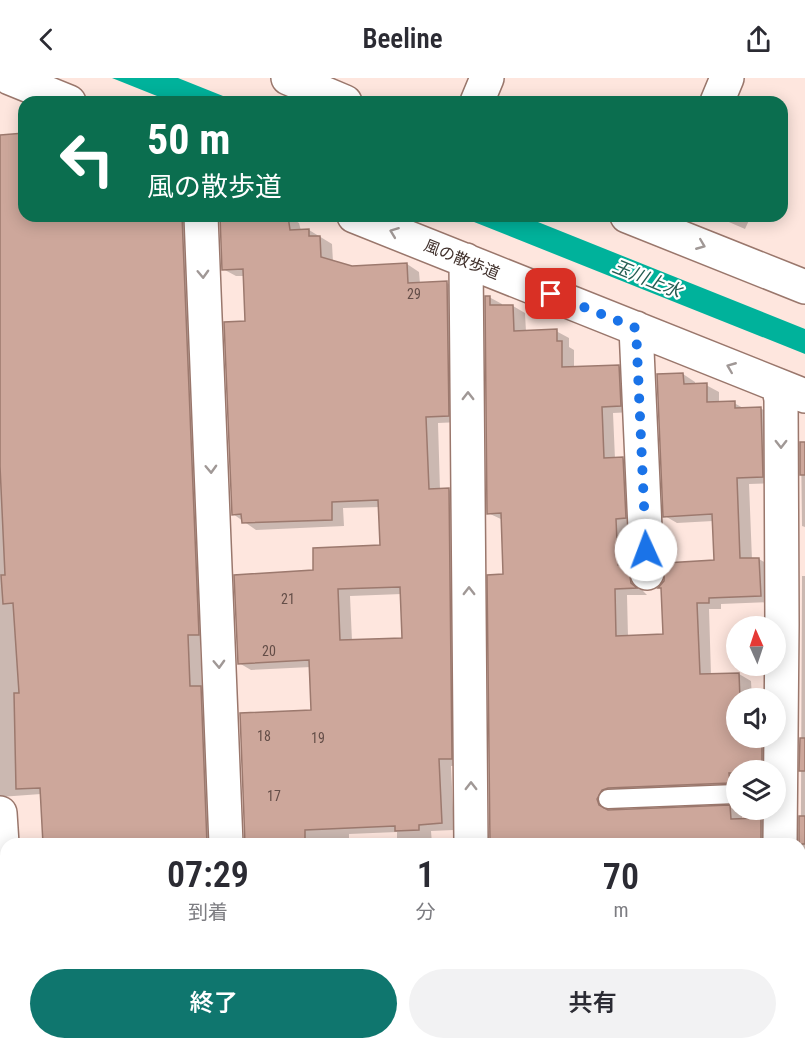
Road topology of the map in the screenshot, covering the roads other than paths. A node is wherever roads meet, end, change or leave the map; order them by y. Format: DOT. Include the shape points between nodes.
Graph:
graph roads {
  1 [pos="10,78"];
  2 [pos="288,78"];
  3 [pos="487,78"];
  4 [pos="727,78"];
  5 [pos="54,96"];
  6 [pos="331,96"];
  7 [pos="480,96"];
  8 [pos="720,96"];
  9 [pos="201,222"];
  10 [pos="369,222"];
  11 [pos="665,223"];
  12 [pos="466,260"];
  13 [pos="805,287"];
  14 [pos="636,328"];
  15 [pos="791,391"];
  16 [pos="647,573"];
  17 [pos="778,760"];
  18 [pos="726,794"];
  19 [pos="608,799"];
  20 [pos="0,813"];
  21 [pos="779,820"];
  22 [pos="2,838"];
  23 [pos="226,838"];
  24 [pos="471,838"];
  25 [pos="780,838"];
  1 -- 5 [label="street"];
  2 -- 6 [label="street"];
  3 -- 7 [label="street"];
  4 -- 8 [label="street"];
  9 -- 23 [label="street, one-way"];
  12 -- 10 [label="street, 風の散歩道, one-way"];
  11 -- 13 [label="street, one-way"];
  12 -- 14 [label="street, 風の散歩道"];
  24 -- 12 [label="street, one-way"];
  15 -- 14 [label="street, 風の散歩道, one-way"];
  14 -- 16 [label="street"];
  15 -- 17 [label="street, one-way" via="781,399"];
  18 -- 19 [label="lane"];
  20 -- 22 [label="street"];
  21 -- 25 [label="street"];
}
